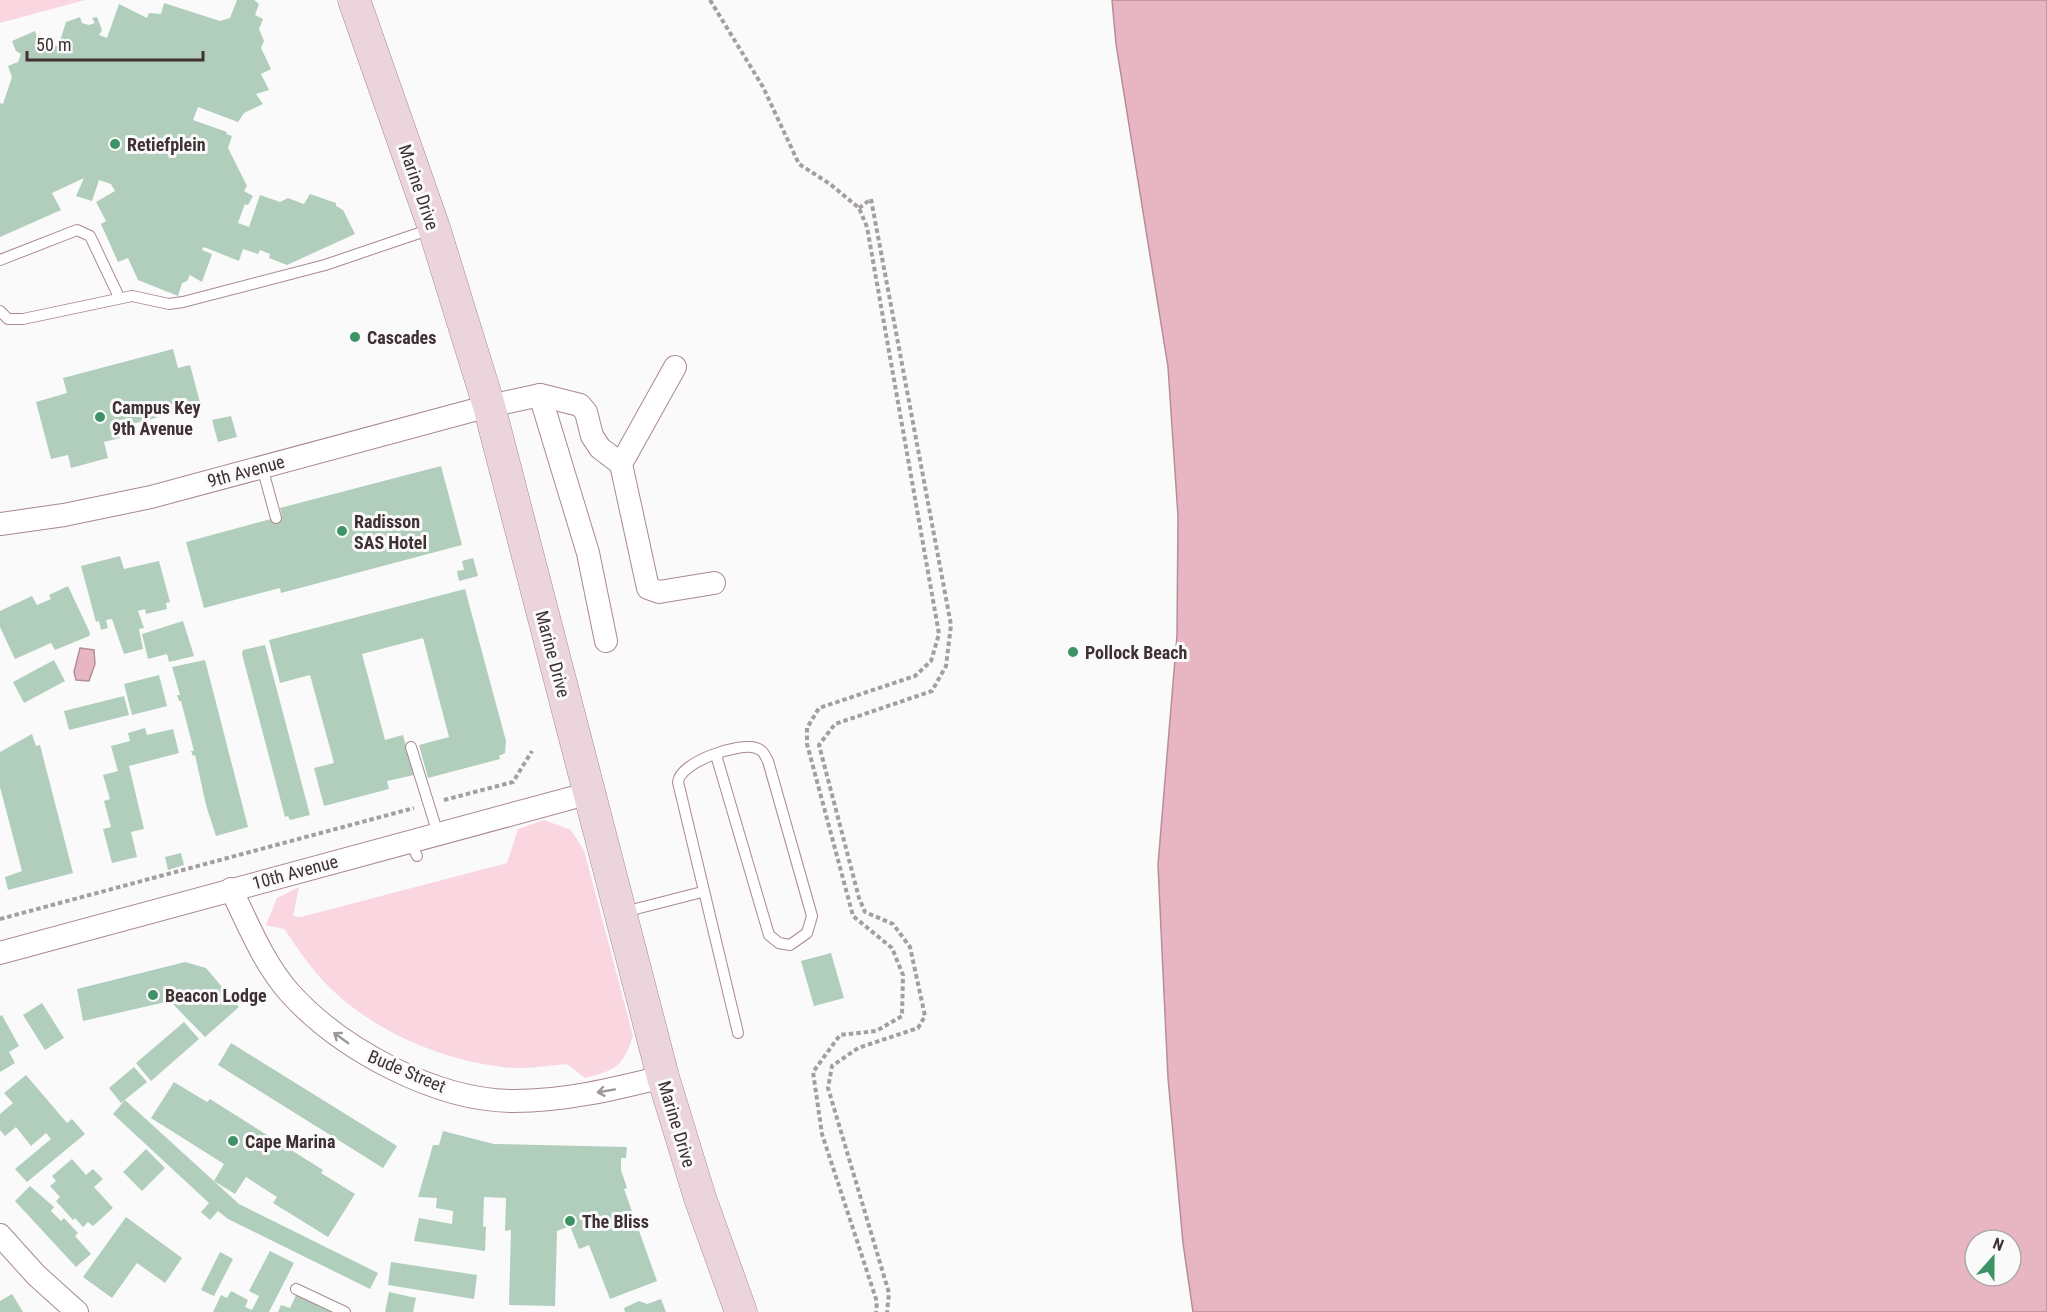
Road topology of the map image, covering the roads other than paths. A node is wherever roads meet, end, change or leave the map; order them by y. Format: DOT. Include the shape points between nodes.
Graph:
graph roads {
  1 [pos="354,0"];
  2 [pos="434,228"];
  3 [pos="0,260"];
  4 [pos="119,297"];
  5 [pos="0,311"];
  6 [pos="675,367"];
  7 [pos="540,395"];
  8 [pos="489,406"];
  9 [pos="621,464"];
  10 [pos="261,466"];
  11 [pos="276,518"];
  12 [pos="0,524"];
  13 [pos="714,583"];
  14 [pos="606,641"];
  15 [pos="411,747"];
  16 [pos="716,755"];
  17 [pos="590,793"];
  18 [pos="438,834"];
  19 [pos="231,889"];
  20 [pos="702,892"];
  21 [pos="621,912"];
  22 [pos="0,953"];
  23 [pos="738,1034"];
  24 [pos="663,1077"];
  25 [pos="0,1235"];
  26 [pos="296,1289"];
  27 [pos="77,1312"];
  28 [pos="345,1312"];
  29 [pos="741,1312"];
  1 -- 2 [label="main road, Marine Drive"];
  2 -- 4 [label="lane" via="325,265 183,302 169,304"];
  2 -- 8 [label="main road, Marine Drive"];
  3 -- 4 [label="lane" via="82,231 90,236"];
  4 -- 5 [label="lane" via="23,319 8,319"];
  6 -- 9 [label="street"];
  7 -- 8 [label="street, 9th Avenue"];
  7 -- 9 [label="street" via="580,405 600,448"];
  7 -- 14 [label="street" via="588,554"];
  8 -- 10 [label="street, 9th Avenue"];
  8 -- 17 [label="main road, Marine Drive"];
  9 -- 13 [label="street" via="648,588 659,592"];
  10 -- 11 [label="lane"];
  10 -- 12 [label="street, 9th Avenue" via="128,503"];
  15 -- 18 [label="lane"];
  16 -- 16 [label="lane" via="753,747 763,752 768,761 812,916 807,933 790,945 772,939 766,928"];
  16 -- 20 [label="lane" via="690,764 678,777"];
  17 -- 18 [label="street, 10th Avenue"];
  17 -- 21 [label="main road, Marine Drive"];
  18 -- 19 [label="street, 10th Avenue" via="414,848"];
  19 -- 22 [label="street, 10th Avenue"];
  24 -- 19 [label="street, Bude Street, one-way" via="569,1097 513,1101 477,1097 353,1047 300,1003 265,959"];
  20 -- 21 [label="lane"];
  20 -- 23 [label="lane"];
  21 -- 24 [label="main road, Marine Drive"];
  24 -- 29 [label="main road, Marine Drive" via="700,1198"];
  25 -- 27 [label="street"];
  26 -- 28 [label="lane"];
}
